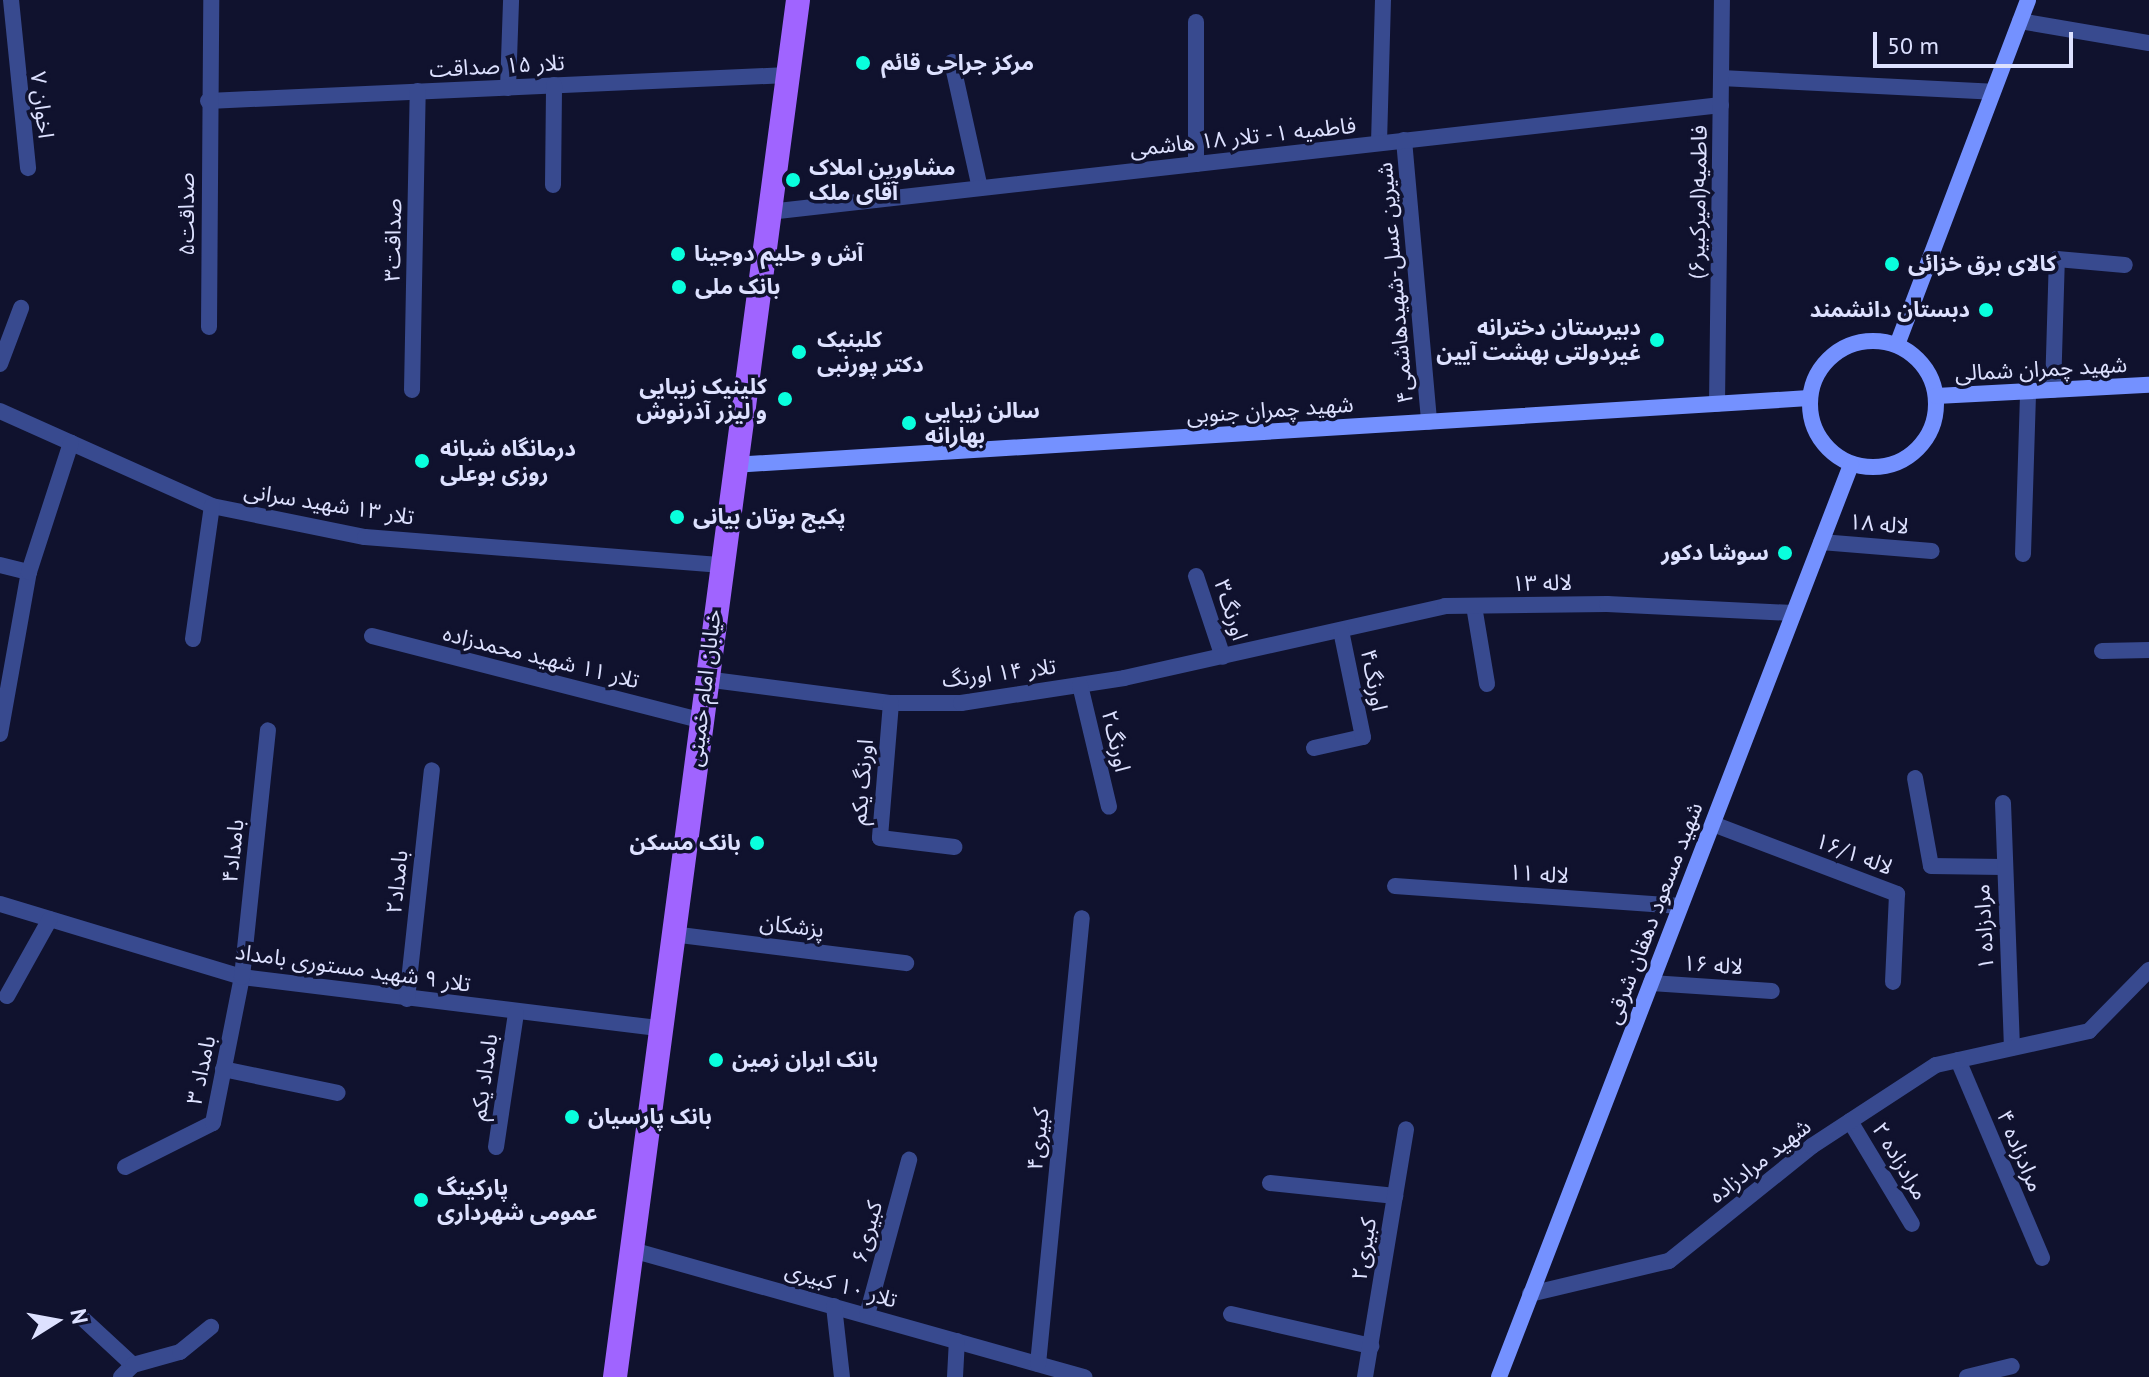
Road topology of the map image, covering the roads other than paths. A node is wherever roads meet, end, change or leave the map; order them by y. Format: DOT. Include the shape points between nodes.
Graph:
graph roads {
  1 [pos="11,0"];
  2 [pos="211,0"];
  3 [pos="511,0"];
  4 [pos="798,0"];
  5 [pos="1383,0"];
  6 [pos="1722,0"];
  7 [pos="2028,0"];
  8 [pos="2020,21"];
  9 [pos="1196,22"];
  10 [pos="2149,43"];
  11 [pos="952,62"];
  12 [pos="787,75"];
  13 [pos="1721,78"];
  14 [pos="554,85"];
  15 [pos="508,88"];
  16 [pos="418,91"];
  17 [pos="1993,92"];
  18 [pos="208,101"];
  19 [pos="1721,105"];
  20 [pos="1404,140"];
  21 [pos="1379,143"];
  22 [pos="1196,164"];
  23 [pos="28,168"];
  24 [pos="553,185"];
  25 [pos="980,188"];
  26 [pos="769,212"];
  27 [pos="2125,265"];
  28 [pos="21,308"];
  29 [pos="209,327"];
  30 [pos="1897,345"];
  31 [pos="0,364"];
  32 [pos="2149,385"];
  33 [pos="412,390"];
  34 [pos="2053,390"];
  35 [pos="2028,392"];
  36 [pos="1936,396"];
  37 [pos="1809,398"];
  38 [pos="1717,404"];
  39 [pos="0,411"];
  40 [pos="1429,422"];
  41 [pos="71,443"];
  42 [pos="733,465"];
  43 [pos="1851,465"];
  44 [pos="212,506"];
  45 [pos="1821,542"];
  46 [pos="1932,551"];
  47 [pos="2023,554"];
  48 [pos="0,565"];
  49 [pos="719,565"];
  50 [pos="29,572"];
  51 [pos="1196,576"];
  52 [pos="1474,606"];
  53 [pos="1793,613"];
  54 [pos="1341,631"];
  55 [pos="372,636"];
  56 [pos="193,639"];
  57 [pos="1295,641"];
  58 [pos="2149,650"];
  59 [pos="2102,651"];
  60 [pos="1223,657"];
  61 [pos="705,679"];
  62 [pos="1487,684"];
  63 [pos="1080,685"];
  64 [pos="891,703"];
  65 [pos="700,720"];
  66 [pos="268,730"];
  67 [pos="0,734"];
  68 [pos="1314,748"];
  69 [pos="432,770"];
  70 [pos="1915,778"];
  71 [pos="2003,803"];
  72 [pos="1109,807"];
  73 [pos="1713,824"];
  74 [pos="954,847"];
  75 [pos="2003,867"];
  76 [pos="1395,886"];
  77 [pos="0,904"];
  78 [pos="1680,906"];
  79 [pos="1082,918"];
  80 [pos="50,919"];
  81 [pos="672,934"];
  82 [pos="906,963"];
  83 [pos="2149,970"];
  84 [pos="242,977"];
  85 [pos="1893,982"];
  86 [pos="1651,983"];
  87 [pos="1772,991"];
  88 [pos="7,996"];
  89 [pos="407,999"];
  90 [pos="516,1013"];
  91 [pos="660,1028"];
  92 [pos="2012,1048"];
  93 [pos="1958,1060"];
  94 [pos="223,1069"];
  95 [pos="338,1093"];
  96 [pos="1850,1121"];
  97 [pos="1406,1129"];
  98 [pos="496,1147"];
  99 [pos="909,1160"];
  100 [pos="125,1167"];
  101 [pos="1270,1183"];
  102 [pos="1395,1196"];
  103 [pos="1912,1224"];
  104 [pos="632,1250"];
  105 [pos="2042,1258"];
  106 [pos="1530,1294"];
  107 [pos="834,1306"];
  108 [pos="1231,1314"];
  109 [pos="867,1315"];
  110 [pos="80,1316"];
  111 [pos="211,1327"];
  112 [pos="957,1341"];
  113 [pos="1371,1346"];
  114 [pos="1038,1364"];
  115 [pos="2012,1366"];
  116 [pos="127,1371"];
  117 [pos="615,1377"];
  118 [pos="842,1377"];
  119 [pos="955,1377"];
  120 [pos="1084,1377"];
  121 [pos="1365,1377"];
  122 [pos="1499,1377"];
  123 [pos="1967,1377"];
  1 -- 23 [label="street, اخوان ۷"];
  2 -- 18 [label="street, صداقت۵"];
  3 -- 15 [label="street"];
  4 -- 12 [label="main road, خیابان امام خمینی"];
  5 -- 21 [label="street"];
  6 -- 13 [label="street, فاطمیه(امیرکبیر۶)"];
  7 -- 8 [label="main road"];
  8 -- 10 [label="street"];
  8 -- 17 [label="main road"];
  9 -- 22 [label="street"];
  11 -- 25 [label="street"];
  12 -- 14 [label="street, تلار ۱۵ صداقت"];
  12 -- 26 [label="main road, خیابان امام خمینی"];
  13 -- 17 [label="street"];
  13 -- 19 [label="street, فاطمیه(امیرکبیر۶)"];
  14 -- 15 [label="street, تلار ۱۵ صداقت"];
  14 -- 24 [label="street"];
  15 -- 16 [label="street, تلار ۱۵ صداقت"];
  16 -- 18 [label="street, تلار ۱۵ صداقت"];
  16 -- 33 [label="street, صداقت۳"];
  17 -- 30 [label="main road"];
  18 -- 29 [label="street, صداقت۵"];
  19 -- 20 [label="street, فاطمیه ۱ - تلار ۱۸ هاشمی"];
  19 -- 38 [label="street, فاطمیه(امیرکبیر۶)"];
  20 -- 21 [label="street, فاطمیه ۱ - تلار ۱۸ هاشمی"];
  20 -- 40 [label="street, شیرین عسل-شهیدهاشمی۴"];
  21 -- 22 [label="street, فاطمیه ۱ - تلار ۱۸ هاشمی"];
  22 -- 25 [label="street, فاطمیه ۱ - تلار ۱۸ هاشمی"];
  25 -- 26 [label="street, فاطمیه ۱ - تلار ۱۸ هاشمی"];
  26 -- 42 [label="main road, خیابان امام خمینی"];
  27 -- 34 [label="street" via="2057,259"];
  28 -- 31 [label="street"];
  30 -- 36 [label="main road" via="1923,365"];
  30 -- 37 [label="main road" via="1874,340 1851,344 1830,356 1816,375"];
  32 -- 34 [label="main road, شهید چمران شمالی"];
  34 -- 35 [label="main road, شهید چمران شمالی"];
  35 -- 36 [label="main road, شهید چمران شمالی"];
  35 -- 47 [label="street"];
  36 -- 43 [label="main road" via="1927,438 1912,454 1894,465"];
  37 -- 38 [label="main road, شهید چمران جنوبی"];
  37 -- 43 [label="main road" via="1819,438"];
  38 -- 40 [label="main road, شهید چمران جنوبی"];
  39 -- 41 [label="street, تلار ۱۳ شهید سرانی"];
  40 -- 42 [label="main road, شهید چمران جنوبی"];
  41 -- 44 [label="street, تلار ۱۳ شهید سرانی"];
  41 -- 50 [label="street"];
  42 -- 49 [label="main road, خیابان امام خمینی"];
  43 -- 45 [label="main road, شهید مسعود دهقان شرقی"];
  44 -- 49 [label="street, تلار ۱۳ شهید سرانی" via="365,537"];
  44 -- 56 [label="street"];
  45 -- 46 [label="street, لاله ۱۸"];
  45 -- 53 [label="main road, شهید مسعود دهقان شرقی"];
  48 -- 50 [label="street"];
  49 -- 61 [label="main road, خیابان امام خمینی"];
  50 -- 67 [label="street"];
  51 -- 60 [label="street, اورنگ۳"];
  52 -- 53 [label="street, لاله ۱۳" via="1607,604"];
  52 -- 54 [label="street, لاله ۱۳" via="1445,606"];
  52 -- 62 [label="street"];
  53 -- 73 [label="main road, شهید مسعود دهقان شرقی"];
  54 -- 57 [label="street, لاله ۱۳"];
  54 -- 68 [label="street, اورنگ۴" via="1363,737"];
  55 -- 65 [label="street, تلار ۱۱ شهید محمدزاده"];
  57 -- 60 [label="street, تلار ۱۴ اورنگ"];
  58 -- 59 [label="street"];
  60 -- 63 [label="street, تلار ۱۴ اورنگ"];
  61 -- 64 [label="street, تلار ۱۴ اورنگ"];
  61 -- 65 [label="main road, خیابان امام خمینی"];
  63 -- 64 [label="street, تلار ۱۴ اورنگ" via="961,703"];
  63 -- 72 [label="street, اورنگ۲"];
  64 -- 74 [label="street, اورنگ یکم" via="880,838"];
  65 -- 81 [label="main road, خیابان امام خمینی"];
  66 -- 84 [label="street, بامداد۴"];
  69 -- 89 [label="street, بامداد۲"];
  70 -- 75 [label="street" via="1931,866"];
  71 -- 75 [label="street, مرادزاده ۱"];
  73 -- 78 [label="main road, شهید مسعود دهقان شرقی"];
  73 -- 85 [label="street, لاله ۱۶/۱" via="1897,894"];
  75 -- 92 [label="street, مرادزاده ۱"];
  76 -- 78 [label="street, لاله ۱۱"];
  77 -- 80 [label="street, تلار ۹ شهید مستوری بامداد"];
  78 -- 86 [label="main road, شهید مسعود دهقان شرقی"];
  79 -- 114 [label="street, کبیری۴"];
  80 -- 84 [label="street, تلار ۹ شهید مستوری بامداد"];
  80 -- 88 [label="street"];
  81 -- 82 [label="street, پزشکان"];
  81 -- 91 [label="main road, خیابان امام خمینی"];
  83 -- 92 [label="street, شهید مرادزاده" via="2089,1031"];
  84 -- 89 [label="street, تلار ۹ شهید مستوری بامداد"];
  84 -- 94 [label="street, بامداد ۳"];
  86 -- 87 [label="street, لاله ۱۶"];
  86 -- 106 [label="main road, شهید مسعود دهقان شرقی"];
  89 -- 90 [label="street, تلار ۹ شهید مستوری بامداد"];
  90 -- 91 [label="street, تلار ۹ شهید مستوری بامداد"];
  90 -- 98 [label="street, بامداد یکم"];
  91 -- 104 [label="main road, خیابان امام خمینی"];
  92 -- 93 [label="street, شهید مرادزاده"];
  93 -- 96 [label="street, شهید مرادزاده" via="1936,1065"];
  93 -- 105 [label="street, مرادزاده ۴"];
  94 -- 95 [label="street"];
  94 -- 100 [label="street, بامداد ۳" via="213,1123"];
  96 -- 103 [label="street, مرادزاده ۲"];
  96 -- 106 [label="street, شهید مرادزاده" via="1669,1261"];
  97 -- 102 [label="street, کبیری۲"];
  99 -- 109 [label="street, کبیری۶"];
  101 -- 102 [label="street"];
  102 -- 113 [label="street, کبیری۲"];
  104 -- 107 [label="street, تلار ۱۰ کبیری"];
  104 -- 117 [label="main road, خیابان امام خمینی"];
  106 -- 122 [label="main road, شهید مسعود دهقان شرقی"];
  107 -- 109 [label="street, تلار ۱۰ کبیری"];
  107 -- 118 [label="street"];
  108 -- 113 [label="street"];
  109 -- 112 [label="street, تلار ۱۰ کبیری"];
  110 -- 116 [label="street"];
  111 -- 116 [label="street" via="180,1352"];
  112 -- 114 [label="street, تلار ۱۰ کبیری"];
  112 -- 119 [label="street"];
  113 -- 121 [label="street, کبیری۲"];
  114 -- 120 [label="street, تلار ۱۰ کبیری"];
  115 -- 123 [label="street"];
}
